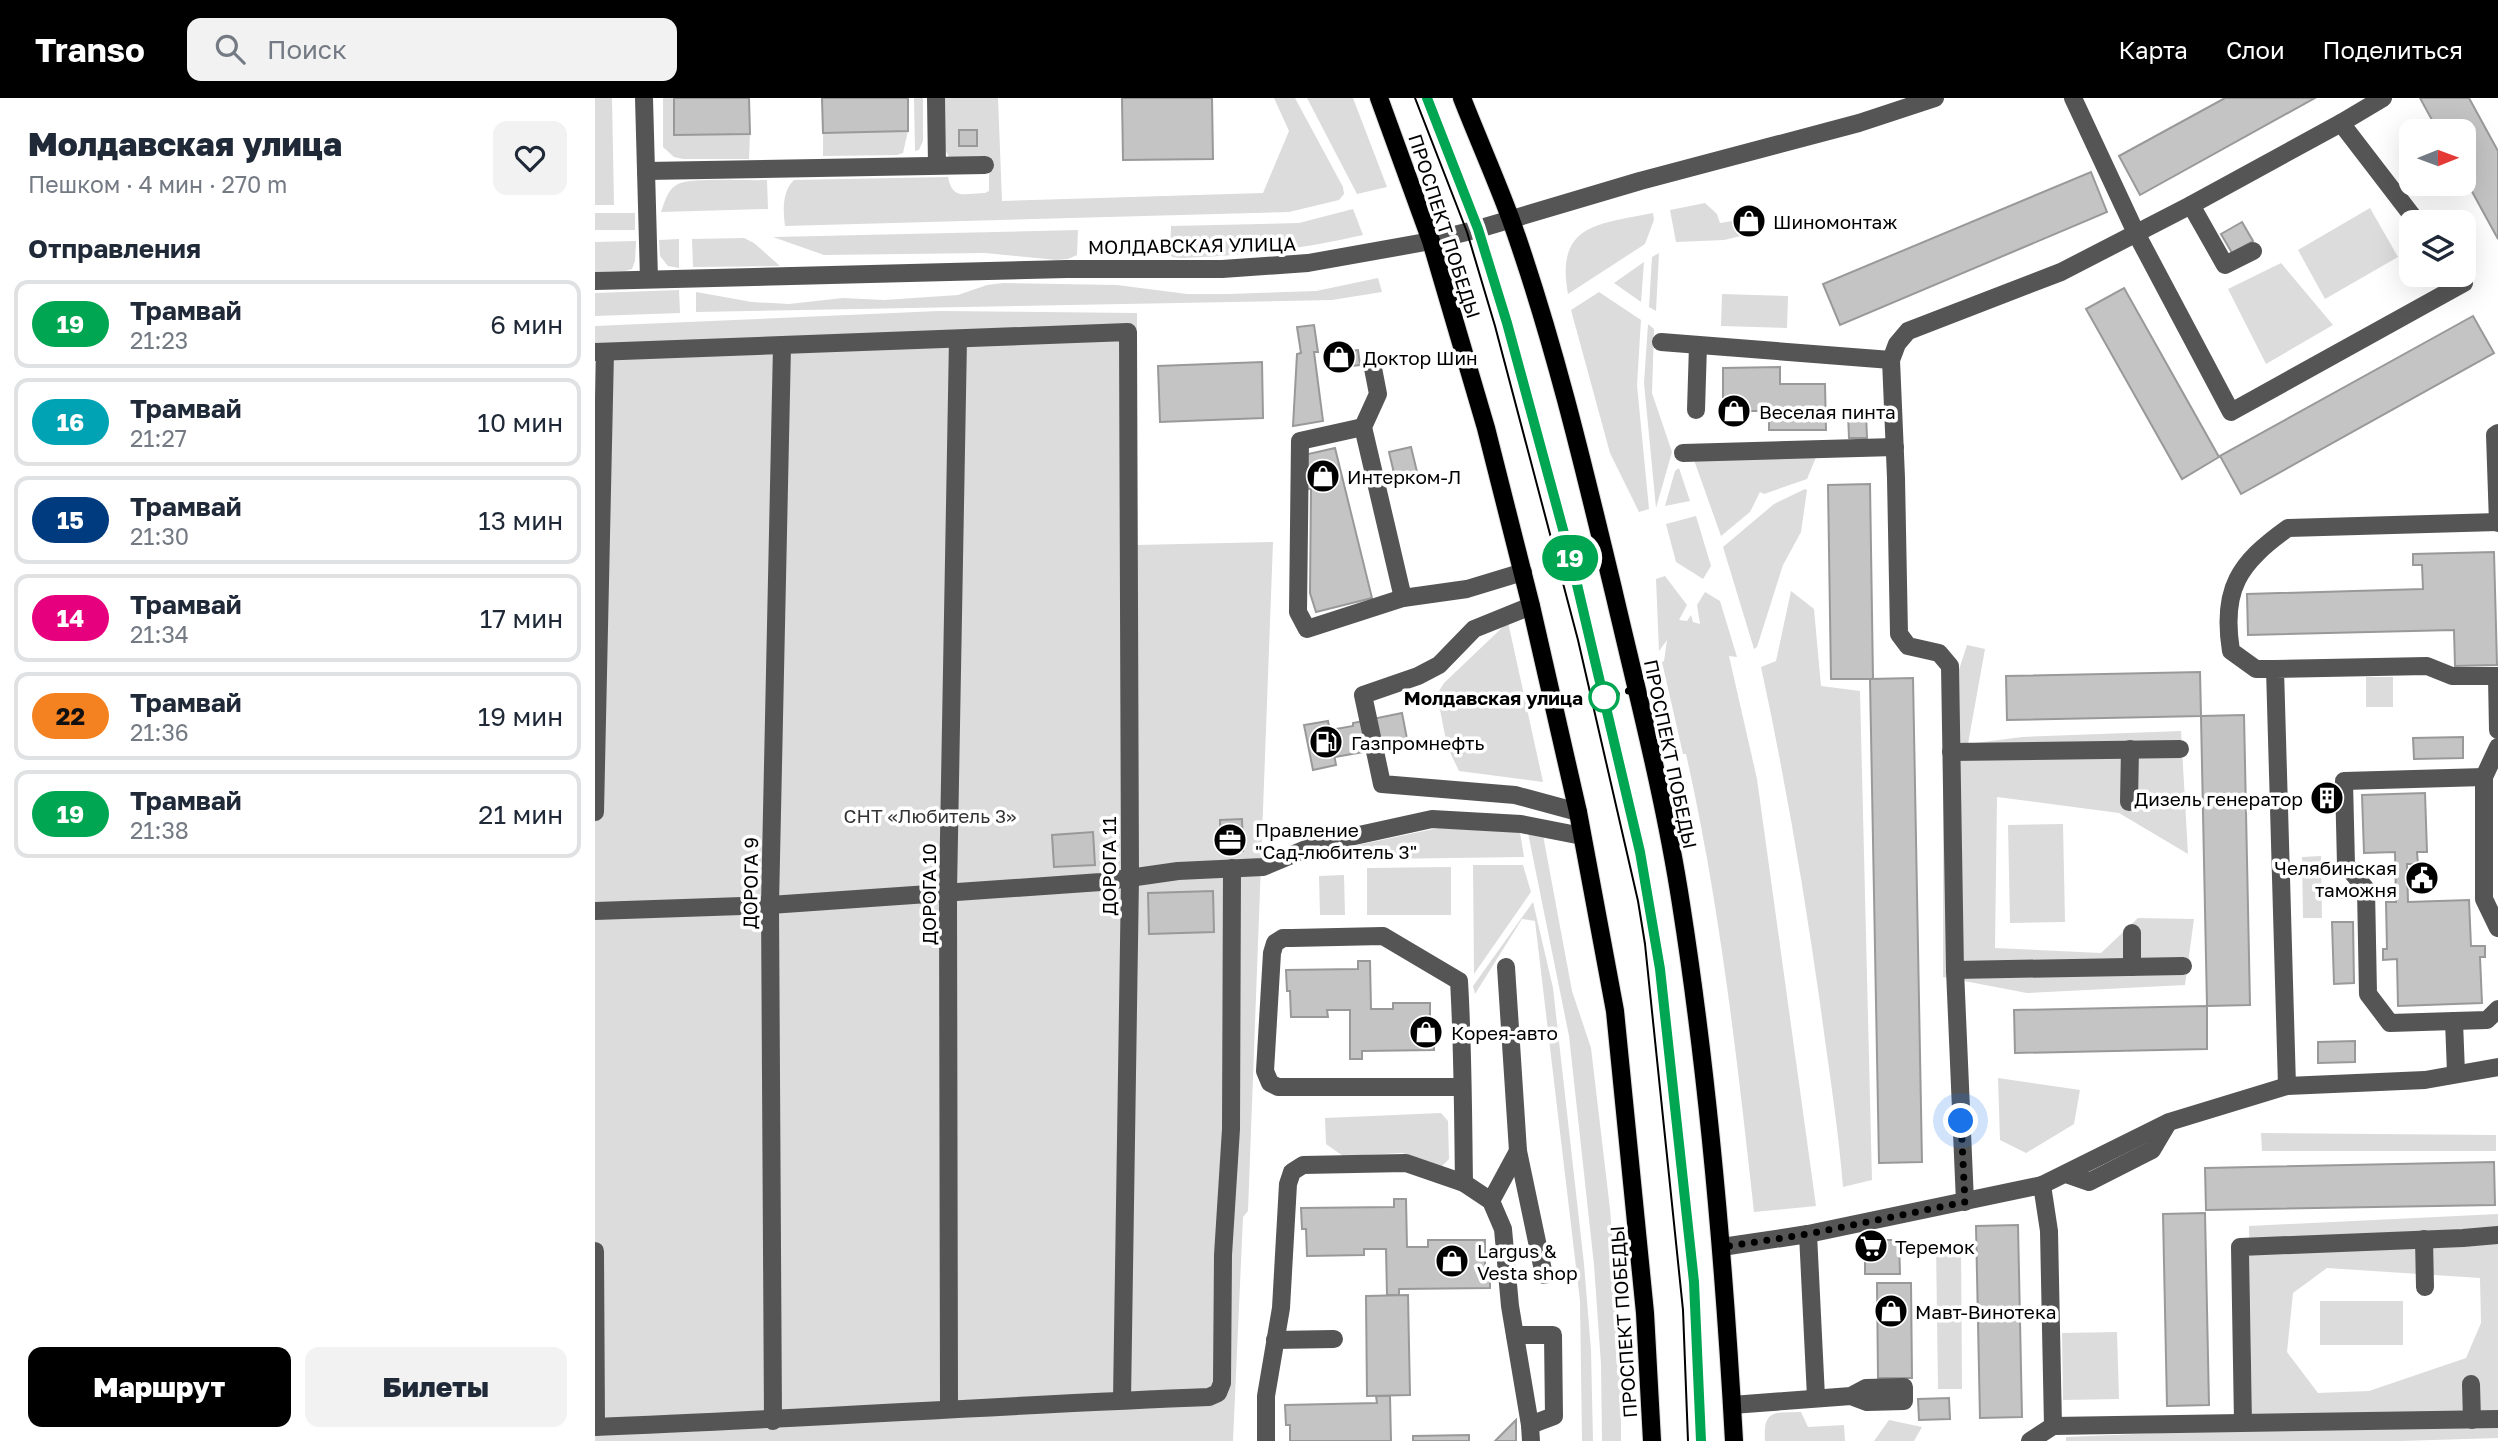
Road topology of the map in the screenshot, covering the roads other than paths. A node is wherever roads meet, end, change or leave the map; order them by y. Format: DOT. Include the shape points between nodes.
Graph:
graph roads {
  1 [pos="644,98"];
  2 [pos="936,98"];
  3 [pos="1379,98"];
  4 [pos="1462,98"];
  5 [pos="1935,98"];
  6 [pos="2073,98"];
  7 [pos="2383,98"];
  8 [pos="2341,123"];
  9 [pos="937,165"];
  10 [pos="985,165"];
  11 [pos="646,171"];
  12 [pos="2191,205"];
  13 [pos="2408,210"];
  14 [pos="1511,219"];
  15 [pos="2136,233"];
  16 [pos="1431,241"];
  17 [pos="2253,251"];
  18 [pos="649,279"];
  19 [pos="595,281"];
  20 [pos="2457,287"];
  21 [pos="958,339"];
  22 [pos="1661,342"];
  23 [pos="1698,345"];
  24 [pos="782,346"];
  25 [pos="600,352"];
  26 [pos="1891,360"];
  27 [pos="1371,363"];
  28 [pos="1696,410"];
  29 [pos="1363,427"];
  30 [pos="2498,433"];
  31 [pos="1895,447"];
  32 [pos="1683,453"];
  33 [pos="2498,523"];
  34 [pos="1523,572"];
  35 [pos="1403,598"];
  36 [pos="1531,606"];
  37 [pos="2275,669"];
  38 [pos="2497,677"];
  39 [pos="2498,730"];
  40 [pos="2498,747"];
  41 [pos="2130,749"];
  42 [pos="2180,749"];
  43 [pos="1951,752"];
  44 [pos="2484,777"];
  45 [pos="2129,802"];
  46 [pos="595,812"];
  47 [pos="1577,812"];
  48 [pos="1582,836"];
  49 [pos="1232,868"];
  50 [pos="1130,878"];
  51 [pos="948,892"];
  52 [pos="770,905"];
  53 [pos="595,911"];
  54 [pos="2498,928"];
  55 [pos="2132,933"];
  56 [pos="2183,966"];
  57 [pos="1506,967"];
  58 [pos="2132,967"];
  59 [pos="1955,970"];
  60 [pos="2498,1009"];
  61 [pos="2454,1021"];
  62 [pos="2498,1067"];
  63 [pos="2456,1073"];
  64 [pos="2287,1086"];
  65 [pos="1462,1087"];
  66 [pos="1518,1152"];
  67 [pos="1464,1183"];
  68 [pos="2042,1185"];
  69 [pos="1492,1201"];
  70 [pos="1965,1202"];
  71 [pos="1808,1234"];
  72 [pos="2498,1235"];
  73 [pos="2424,1239"];
  74 [pos="1723,1247"];
  75 [pos="595,1251"];
  76 [pos="1544,1275"];
  77 [pos="2425,1287"];
  78 [pos="1515,1335"];
  79 [pos="1334,1339"];
  80 [pos="1275,1340"];
  81 [pos="2470,1384"];
  82 [pos="1851,1396"];
  83 [pos="1816,1397"];
  84 [pos="1122,1400"];
  85 [pos="1732,1405"];
  86 [pos="949,1408"];
  87 [pos="2498,1419"];
  88 [pos="773,1420"];
  89 [pos="2472,1420"];
  90 [pos="2243,1422"];
  91 [pos="2053,1426"];
  92 [pos="596,1427"];
  93 [pos="1531,1433"];
  94 [pos="1266,1441"];
  95 [pos="1652,1441"];
  96 [pos="1734,1441"];
  97 [pos="2030,1441"];
  1 -- 11 [label="street"];
  2 -- 9 [label="street"];
  3 -- 16 [label="main road, ПРОСПЕКТ ПОБЕДЫ"];
  4 -- 14 [label="main road, ПРОСПЕКТ ПОБЕДЫ"];
  5 -- 14 [label="street, МОЛДАВСКАЯ УЛИЦА"];
  6 -- 15 [label="street"];
  7 -- 8 [label="street"];
  8 -- 12 [label="street"];
  8 -- 13 [label="street"];
  9 -- 10 [label="street"];
  9 -- 11 [label="street"];
  11 -- 18 [label="street"];
  12 -- 15 [label="street"];
  12 -- 17 [label="street" via="2225,265"];
  14 -- 16 [label="street, МОЛДАВСКАЯ УЛИЦА"];
  14 -- 74 [label="main road, ПРОСПЕКТ ПОБЕДЫ" via="1591,497 1657,783 1681,901"];
  15 -- 20 [label="street" via="2231,412"];
  15 -- 26 [label="street" via="2061,272 1908,331"];
  16 -- 18 [label="street, МОЛДАВСКАЯ УЛИЦА" via="1308,263 1222,269"];
  16 -- 34 [label="main road, ПРОСПЕКТ ПОБЕДЫ"];
  18 -- 19 [label="street, МОЛДАВСКАЯ УЛИЦА"];
  21 -- 24 [label="street"];
  21 -- 50 [label="street, ДОРОГА 11" via="1128,332"];
  21 -- 51 [label="street, ДОРОГА 10"];
  22 -- 23 [label="street"];
  23 -- 26 [label="street"];
  23 -- 28 [label="street"];
  24 -- 25 [label="street"];
  24 -- 52 [label="street, ДОРОГА 9"];
  25 -- 46 [label="street"];
  26 -- 31 [label="street"];
  27 -- 29 [label="street" via="1378,394"];
  29 -- 35 [label="street"];
  29 -- 35 [label="street" via="1300,442 1298,612 1307,629"];
  30 -- 33 [label="street"];
  31 -- 32 [label="street"];
  31 -- 43 [label="street" via="1899,634 1908,646 1939,653 1950,666"];
  33 -- 37 [label="street" via="2288,528 2244,568 2229,597 2231,651 2256,669"];
  34 -- 35 [label="street" via="1467,589"];
  34 -- 36 [label="main road, ПРОСПЕКТ ПОБЕДЫ"];
  36 -- 47 [label="main road, ПРОСПЕКТ ПОБЕДЫ"];
  36 -- 47 [label="street" via="1474,629 1440,665 1363,695 1382,784 1515,796"];
  37 -- 38 [label="street" via="2427,666 2452,676"];
  37 -- 64 [label="street"];
  38 -- 39 [label="street"];
  40 -- 44 [label="street"];
  41 -- 42 [label="street"];
  41 -- 43 [label="street"];
  41 -- 45 [label="street"];
  43 -- 59 [label="street"];
  44 -- 54 [label="street" via="2484,899"];
  44 -- 61 [label="street" via="2344,781 2346,865 2366,889 2368,994 2390,1023"];
  47 -- 48 [label="main road, ПРОСПЕКТ ПОБЕДЫ"];
  48 -- 49 [label="street" via="1521,824 1432,819 1318,845 1263,867"];
  48 -- 95 [label="main road, ПРОСПЕКТ ПОБЕДЫ" via="1618,1038 1645,1313"];
  49 -- 50 [label="street"];
  49 -- 84 [label="street" via="1231,1129 1223,1255 1222,1383 1218,1393 1209,1397"];
  50 -- 51 [label="street"];
  50 -- 84 [label="street, ДОРОГА 11"];
  51 -- 52 [label="street"];
  51 -- 86 [label="street, ДОРОГА 10"];
  52 -- 53 [label="street"];
  52 -- 88 [label="street, ДОРОГА 9"];
  55 -- 58 [label="street"];
  56 -- 58 [label="street"];
  57 -- 66 [label="street"];
  58 -- 59 [label="street"];
  59 -- 70 [label="street"];
  60 -- 61 [label="street" via="2487,1020"];
  61 -- 63 [label="street"];
  62 -- 63 [label="street"];
  63 -- 64 [label="street" via="2425,1080"];
  64 -- 68 [label="street" via="2169,1122"];
  65 -- 65 [label="street" via="1459,981 1383,936 1292,937 1275,943 1265,1071 1270,1083 1278,1087"];
  65 -- 67 [label="street"];
  66 -- 69 [label="street"];
  66 -- 76 [label="street"];
  67 -- 69 [label="street"];
  67 -- 80 [label="street" via="1406,1163 1303,1165 1292,1172"];
  68 -- 70 [label="street"];
  68 -- 91 [label="street" via="2049,1231"];
  69 -- 78 [label="street" via="1503,1229"];
  70 -- 71 [label="street"];
  71 -- 74 [label="street"];
  71 -- 83 [label="street"];
  72 -- 73 [label="street"];
  73 -- 77 [label="street"];
  73 -- 90 [label="street" via="2240,1247"];
  74 -- 85 [label="main road, ПРОСПЕКТ ПОБЕДЫ"];
  75 -- 92 [label="street"];
  78 -- 93 [label="street"];
  78 -- 93 [label="street" via="1553,1335 1555,1416"];
  79 -- 80 [label="street"];
  80 -- 94 [label="street" via="1266,1396"];
  81 -- 89 [label="street"];
  82 -- 83 [label="street"];
  83 -- 85 [label="street"];
  84 -- 86 [label="street"];
  85 -- 96 [label="main road, ПРОСПЕКТ ПОБЕДЫ"];
  86 -- 88 [label="street"];
  87 -- 89 [label="street"];
  88 -- 92 [label="street"];
  89 -- 90 [label="street"];
  90 -- 91 [label="street"];
  91 -- 97 [label="street"];
}
